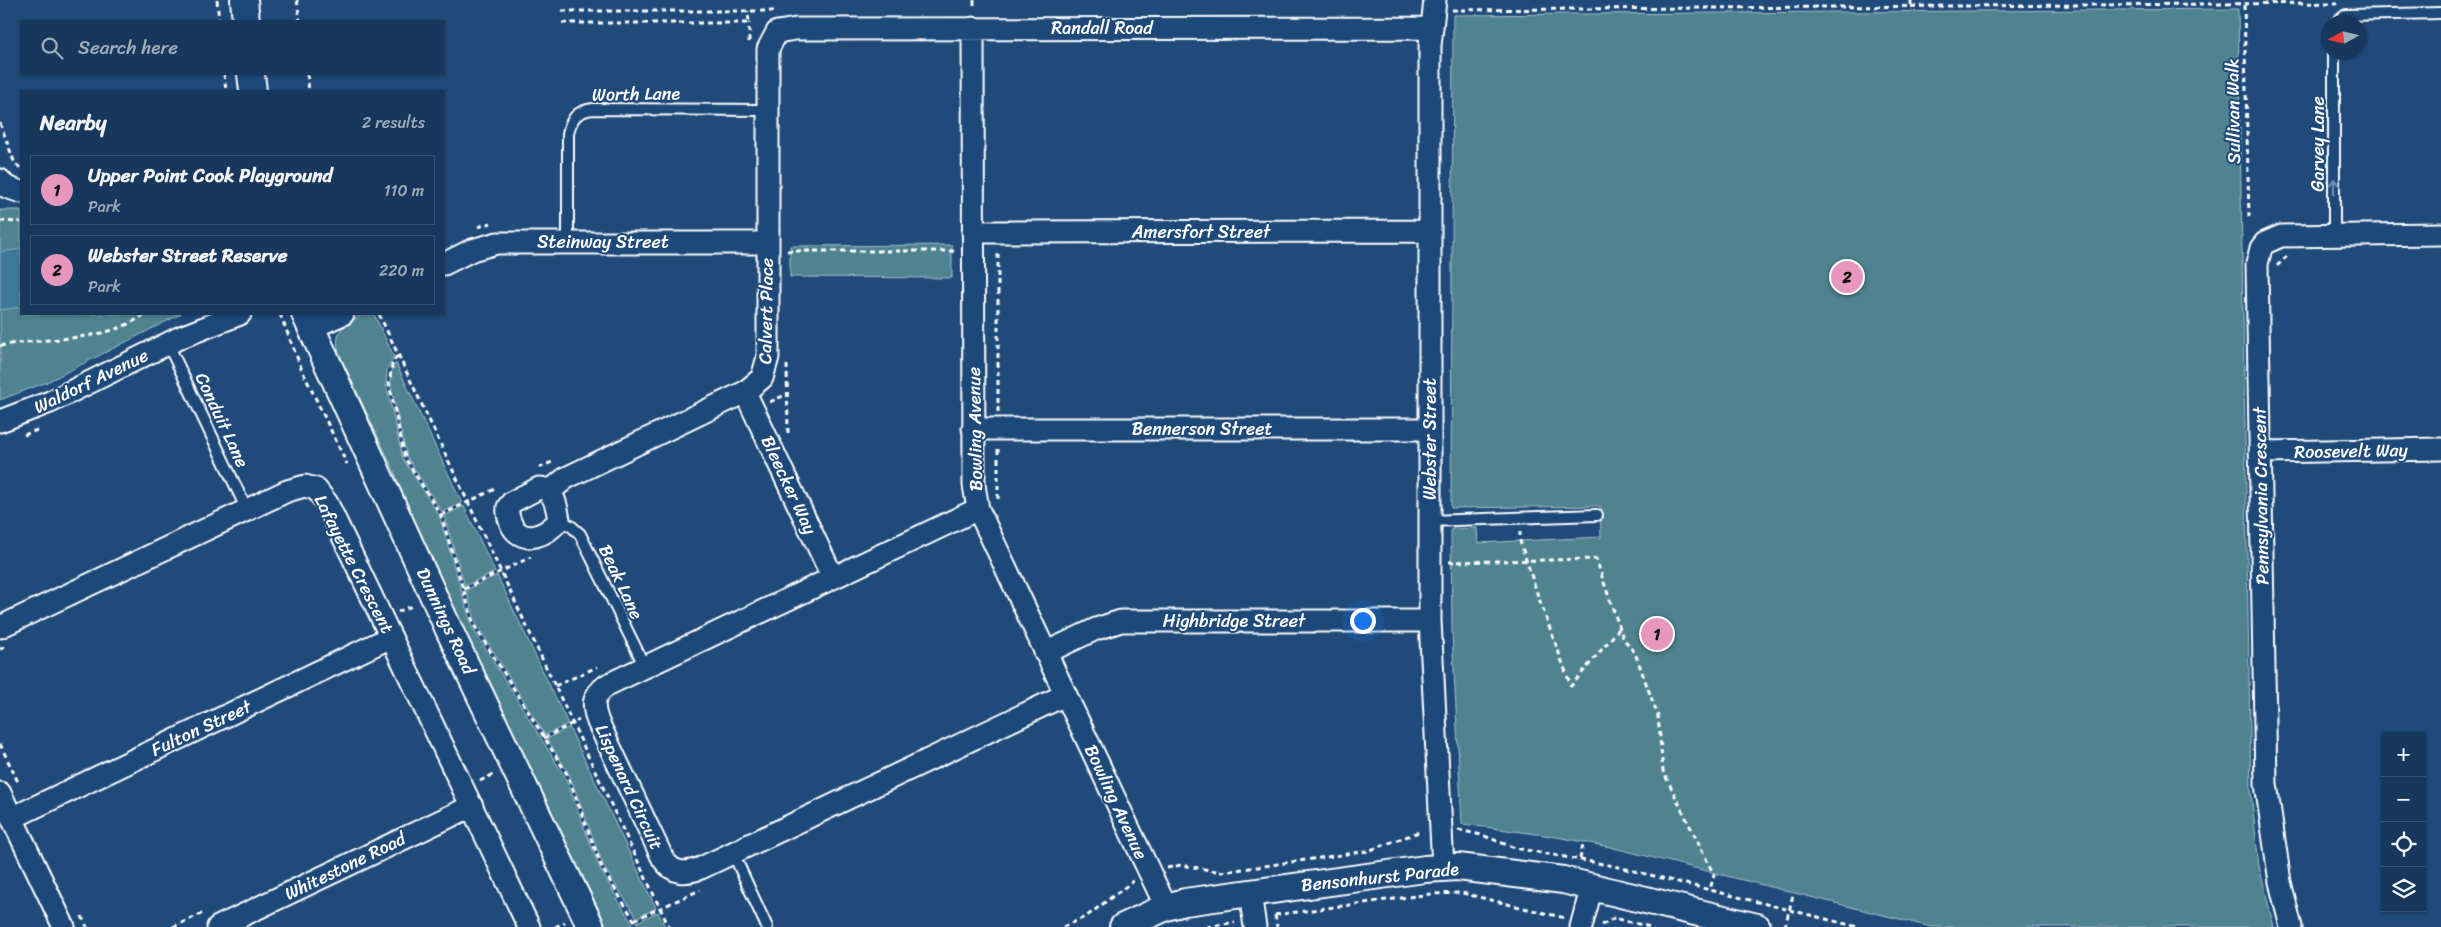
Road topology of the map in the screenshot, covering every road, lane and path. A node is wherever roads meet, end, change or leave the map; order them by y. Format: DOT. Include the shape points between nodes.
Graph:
graph roads {
  1 [pos="217,0"];
  2 [pos="244,0"];
  3 [pos="297,0"];
  4 [pos="974,0"];
  5 [pos="1911,0"];
  6 [pos="2283,2"];
  7 [pos="2345,3"];
  8 [pos="2244,5"];
  9 [pos="1911,8"];
  10 [pos="1431,9"];
  11 [pos="562,11"];
  12 [pos="748,11"];
  13 [pos="787,11"];
  14 [pos="2441,13"];
  15 [pos="2346,15"];
  16 [pos="980,17"];
  17 [pos="219,20"];
  18 [pos="246,20"];
  19 [pos="300,20"];
  20 [pos="562,23"];
  21 [pos="775,34"];
  22 [pos="2334,60"];
  23 [pos="224,75"];
  24 [pos="251,75"];
  25 [pos="306,75"];
  26 [pos="226,90"];
  27 [pos="253,90"];
  28 [pos="309,90"];
  29 [pos="768,110"];
  30 [pos="0,123"];
  31 [pos="20,167"];
  32 [pos="0,180"];
  33 [pos="20,192"];
  34 [pos="2248,218"];
  35 [pos="0,221"];
  36 [pos="20,222"];
  37 [pos="494,223"];
  38 [pos="477,227"];
  39 [pos="1430,231"];
  40 [pos="2441,234"];
  41 [pos="2334,235"];
  42 [pos="568,242"];
  43 [pos="777,242"];
  44 [pos="973,242"];
  45 [pos="998,242"];
  46 [pos="787,251"];
  47 [pos="1008,251"];
  48 [pos="2296,255"];
  49 [pos="787,256"];
  50 [pos="445,264"];
  51 [pos="2278,275"];
  52 [pos="143,315"];
  53 [pos="227,315"];
  54 [pos="338,315"];
  55 [pos="380,315"];
  56 [pos="308,321"];
  57 [pos="174,341"];
  58 [pos="0,346"];
  59 [pos="398,355"];
  60 [pos="787,356"];
  61 [pos="787,394"];
  62 [pos="749,401"];
  63 [pos="0,421"];
  64 [pos="973,429"];
  65 [pos="998,429"];
  66 [pos="1430,429"];
  67 [pos="788,437"];
  68 [pos="2441,449"];
  69 [pos="2260,452"];
  70 [pos="556,460"];
  71 [pos="538,469"];
  72 [pos="503,486"];
  73 [pos="550,491"];
  74 [pos="467,503"];
  75 [pos="988,508"];
  76 [pos="247,510"];
  77 [pos="441,515"];
  78 [pos="1597,515"];
  79 [pos="1519,517"];
  80 [pos="559,520"];
  81 [pos="1430,521"];
  82 [pos="535,555"];
  83 [pos="1527,560"];
  84 [pos="1449,562"];
  85 [pos="500,572"];
  86 [pos="833,578"];
  87 [pos="464,589"];
  88 [pos="1430,621"];
  89 [pos="0,627"];
  90 [pos="1620,629"];
  91 [pos="391,637"];
  92 [pos="1045,653"];
  93 [pos="645,667"];
  94 [pos="1065,695"];
  95 [pos="572,724"];
  96 [pos="544,738"];
  97 [pos="0,793"];
  98 [pos="472,806"];
  99 [pos="12,818"];
  100 [pos="1421,823"];
  101 [pos="1460,830"];
  102 [pos="1422,832"];
  103 [pos="1416,833"];
  104 [pos="733,853"];
  105 [pos="1181,865"];
  106 [pos="1170,866"];
  107 [pos="1443,867"];
  108 [pos="1127,884"];
  109 [pos="1592,886"];
  110 [pos="1710,890"];
  111 [pos="1250,893"];
  112 [pos="1793,895"];
  113 [pos="1175,904"];
  114 [pos="660,909"];
  115 [pos="1789,910"];
  116 [pos="1275,915"];
  117 [pos="634,920"];
  118 [pos="183,922"];
  119 [pos="565,922"];
  120 [pos="1582,925"];
  121 [pos="64,927"];
  122 [pos="185,927"];
  123 [pos="218,927"];
  124 [pos="529,927"];
  125 [pos="555,927"];
  126 [pos="591,927"];
  127 [pos="636,927"];
  128 [pos="669,927"];
  129 [pos="767,927"];
  130 [pos="1063,927"];
  131 [pos="1123,927"];
  132 [pos="1255,927"];
  133 [pos="1650,927"];
  134 [pos="1757,927"];
  135 [pos="1785,927"];
  136 [pos="1858,927"];
  137 [pos="2291,927"];
  1 -- 17 [label="path"];
  2 -- 18 [label="street"];
  3 -- 19 [label="path"];
  4 -- 16 [label="path"];
  5 -- 9 [label="path"];
  6 -- 7 [label="path"];
  6 -- 8 [label="path"];
  8 -- 9 [label="path"];
  8 -- 34 [label="path, Sullivan Walk"];
  9 -- 10 [label="path"];
  10 -- 16 [label="street, Randall Road"];
  10 -- 39 [label="street, Webster Street"];
  11 -- 12 [label="path"];
  12 -- 13 [label="path"];
  12 -- 20 [label="path" via="749,23"];
  14 -- 15 [label="lane"];
  16 -- 21 [label="street, Randall Road" via="787,29"];
  16 -- 44 [label="street, Bowling Avenue"];
  21 -- 29 [label="street, Calvert Place" via="768,49"];
  41 -- 22 [label="lane, Garvey Lane, one-way"];
  23 -- 26 [label="path"];
  24 -- 27 [label="street"];
  25 -- 28 [label="path"];
  29 -- 42 [label="lane, Worth Lane" via="593,109 579,113 573,117 568,134"];
  29 -- 43 [label="street, Calvert Place"];
  30 -- 31 [label="path" via="15,164"];
  32 -- 33 [label="street" via="6,188"];
  35 -- 36 [label="path"];
  37 -- 38 [label="path"];
  39 -- 45 [label="street, Amersfort Street"];
  39 -- 66 [label="street, Webster Street"];
  40 -- 41 [label="street, Pennsylvania Crescent"];
  41 -- 69 [label="street, Pennsylvania Crescent" via="2275,237 2261,248 2257,264"];
  42 -- 43 [label="street, Steinway Street"];
  42 -- 50 [label="street, Steinway Street" via="497,243 472,250"];
  43 -- 46 [label="path"];
  43 -- 62 [label="street, Calvert Place" via="767,367"];
  44 -- 45 [label="street, Amersfort Street"];
  44 -- 45 [label="path"];
  44 -- 46 [label="path"];
  44 -- 64 [label="street, Bowling Avenue"];
  45 -- 47 [label="path"];
  45 -- 65 [label="path"];
  46 -- 49 [label="path"];
  48 -- 51 [label="path" via="2287,256 2277,265"];
  52 -- 58 [label="path" via="126,326 104,333"];
  53 -- 57 [label="street, Waldorf Avenue"];
  54 -- 56 [label="street"];
  55 -- 59 [label="path"];
  56 -- 126 [label="street, Dunnings Road" via="450,632"];
  57 -- 63 [label="street, Waldorf Avenue" via="68,394"];
  57 -- 76 [label="lane, Conduit Lane"];
  59 -- 74 [label="path"];
  59 -- 77 [label="path" via="392,365 389,384 405,458"];
  60 -- 61 [label="path"];
  61 -- 62 [label="path"];
  61 -- 67 [label="path"];
  62 -- 73 [label="street, Calvert Place" via="566,478"];
  62 -- 86 [label="street, Bleecker Way"];
  64 -- 65 [label="street, Bennerson Street"];
  64 -- 75 [label="street, Bowling Avenue" via="974,485"];
  65 -- 66 [label="street, Bennerson Street"];
  65 -- 75 [label="path"];
  66 -- 81 [label="street, Webster Street"];
  68 -- 69 [label="street, Roosevelt Way"];
  69 -- 137 [label="street, Pennsylvania Crescent" via="2266,784 2280,882"];
  70 -- 71 [label="path"];
  72 -- 74 [label="path"];
  73 -- 80 [label="street"];
  73 -- 80 [label="street, Calvert Place" via="539,488 512,502 507,512 517,534 523,538 550,529"];
  74 -- 77 [label="path"];
  74 -- 85 [label="path"];
  75 -- 86 [label="street, Lispenard Circuit"];
  75 -- 92 [label="street, Bowling Avenue"];
  76 -- 89 [label="street, Lafayette Crescent"];
  76 -- 91 [label="street, Lafayette Crescent" via="296,487 316,489 327,503"];
  77 -- 87 [label="path"];
  78 -- 79 [label="lane"];
  79 -- 81 [label="lane"];
  79 -- 83 [label="path" via="1520,541"];
  80 -- 93 [label="lane, Beak Lane" via="580,534"];
  81 -- 88 [label="street, Webster Street"];
  82 -- 85 [label="path"];
  83 -- 84 [label="path"];
  83 -- 90 [label="path" via="1596,559"];
  83 -- 90 [label="path" via="1571,686"];
  85 -- 87 [label="path"];
  85 -- 95 [label="path"];
  86 -- 93 [label="street, Lispenard Circuit"];
  87 -- 96 [label="path" via="474,625"];
  88 -- 92 [label="street, Highbridge Street" via="1121,621 1096,628"];
  88 -- 107 [label="street, Webster Street"];
  90 -- 110 [label="path" via="1625,643 1634,653 1658,716 1663,771 1714,875"];
  91 -- 98 [label="street, Lafayette Crescent"];
  91 -- 99 [label="street, Fulton Street"];
  92 -- 94 [label="street, Bowling Avenue"];
  93 -- 104 [label="street, Lispenard Circuit" via="607,685 595,696 593,707 598,722 670,868 677,872 691,872"];
  94 -- 104 [label="street, Lispenard Circuit"];
  94 -- 113 [label="street, Bowling Avenue"];
  95 -- 96 [label="path"];
  95 -- 114 [label="path"];
  96 -- 117 [label="path" via="567,774 602,868"];
  97 -- 99 [label="street"];
  98 -- 123 [label="street, Whitestone Road"];
  98 -- 124 [label="street, Lafayette Crescent"];
  99 -- 121 [label="street"];
  100 -- 102 [label="path"];
  101 -- 110 [label="path" via="1515,848 1576,857"];
  103 -- 105 [label="path" via="1368,851 1222,872"];
  104 -- 129 [label="lane"];
  106 -- 113 [label="path"];
  107 -- 109 [label="street, Bensonhurst Parade" via="1537,876"];
  107 -- 111 [label="street, Bensonhurst Parade"];
  108 -- 130 [label="path" via="1087,916"];
  109 -- 120 [label="street"];
  109 -- 134 [label="street, Bensonhurst Parade"];
  110 -- 115 [label="path"];
  111 -- 113 [label="street, Bensonhurst Parade"];
  111 -- 132 [label="street"];
  112 -- 115 [label="path"];
  113 -- 131 [label="street, Bensonhurst Parade"];
  114 -- 117 [label="path"];
  114 -- 128 [label="path"];
  115 -- 135 [label="path"];
  115 -- 136 [label="path"];
  116 -- 120 [label="path" via="1431,894 1462,893"];
  117 -- 127 [label="path"];
  118 -- 122 [label="path"];
  119 -- 125 [label="path"];
  120 -- 133 [label="path" via="1602,926 1614,918"];
}
